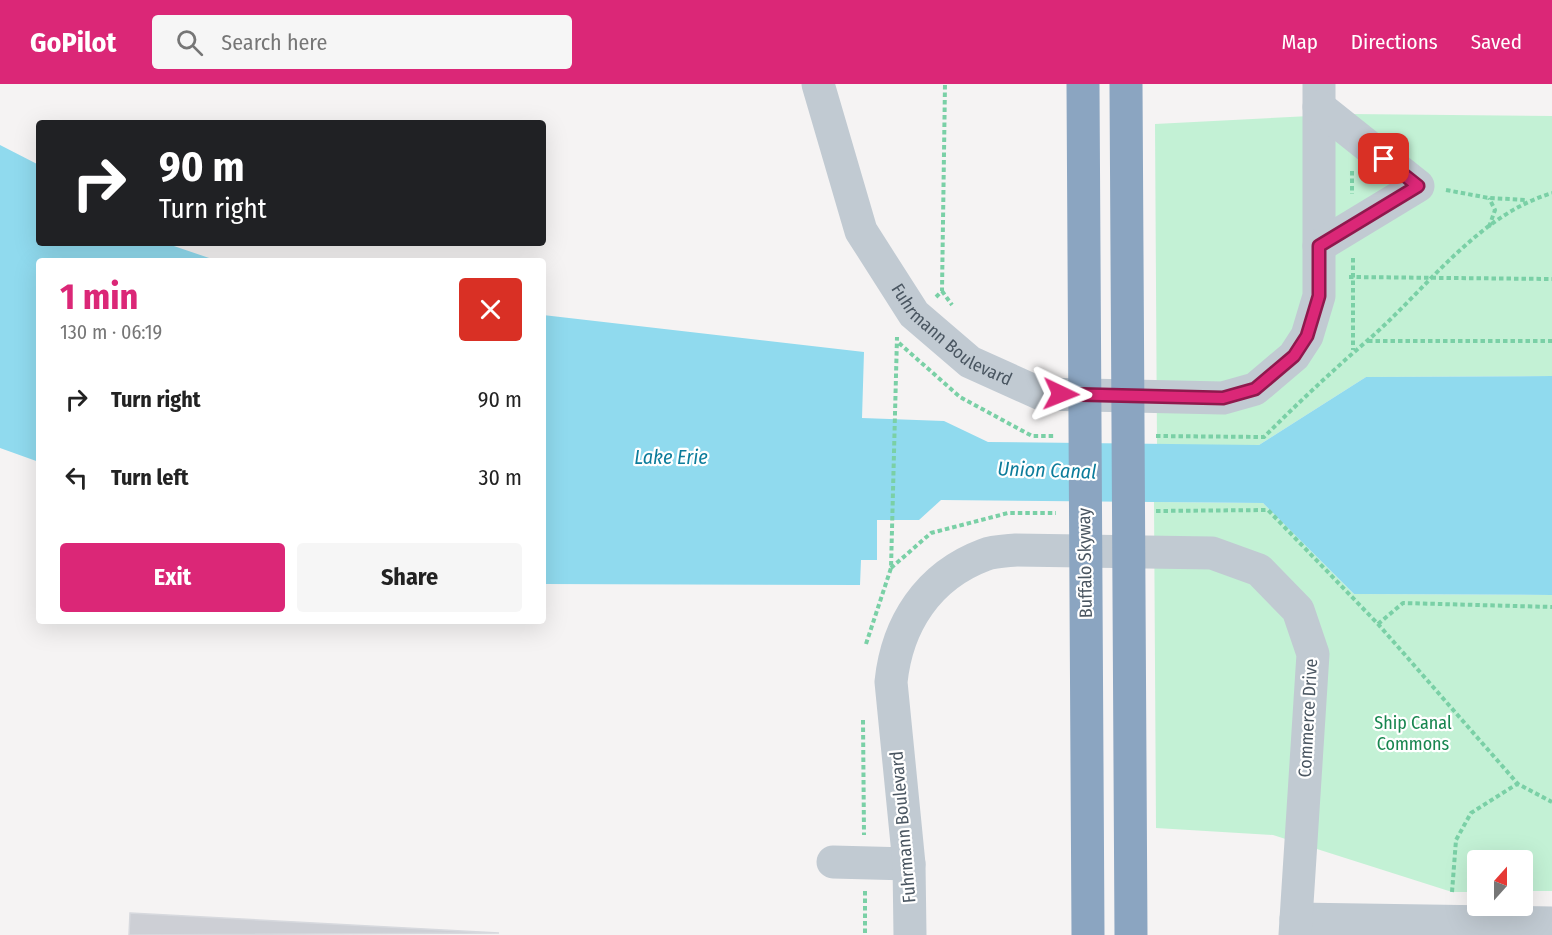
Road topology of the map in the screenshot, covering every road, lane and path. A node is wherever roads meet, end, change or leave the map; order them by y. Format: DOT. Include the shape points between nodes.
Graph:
graph roads {
  1 [pos="818,84"];
  2 [pos="945,84"];
  3 [pos="1083,84"];
  4 [pos="1126,84"];
  5 [pos="1319,95"];
  6 [pos="1444,189"];
  7 [pos="1552,193"];
  8 [pos="1489,198"];
  9 [pos="1528,200"];
  10 [pos="1489,227"];
  11 [pos="1319,246"];
  12 [pos="1354,278"];
  13 [pos="1431,278"];
  14 [pos="1552,279"];
  15 [pos="942,291"];
  16 [pos="932,300"];
  17 [pos="953,307"];
  18 [pos="897,330"];
  19 [pos="1552,341"];
  20 [pos="1268,510"];
  21 [pos="894,538"];
  22 [pos="1102,551"];
  23 [pos="1552,608"];
  24 [pos="1378,624"];
  25 [pos="1518,784"];
  26 [pos="1552,802"];
  27 [pos="849,863"];
  28 [pos="909,864"];
  29 [pos="1452,892"];
  30 [pos="1552,923"];
  31 [pos="1295,927"];
  32 [pos="865,935"];
  33 [pos="910,935"];
  34 [pos="1088,935"];
  35 [pos="1131,935"];
  1 -- 11 [label="street, Fuhrmann Boulevard" via="861,231 914,314 970,362 1041,394 1223,398 1255,389 1294,356 1307,336 1319,296"];
  2 -- 15 [label="path"];
  3 -- 34 [label="highway, Buffalo Skyway"];
  4 -- 35 [label="highway"];
  5 -- 11 [label="street, Fuhrmann Boulevard"];
  5 -- 11 [label="street" via="1418,186"];
  6 -- 8 [label="path"];
  7 -- 9 [label="path"];
  8 -- 9 [label="path"];
  8 -- 10 [label="path" via="1495,210"];
  9 -- 10 [label="path"];
  10 -- 13 [label="path"];
  12 -- 13 [label="path"];
  13 -- 14 [label="path"];
  13 -- 19 [label="path" via="1367,341"];
  15 -- 16 [label="path"];
  15 -- 17 [label="path"];
  18 -- 21 [label="path"];
  20 -- 24 [label="path"];
  22 -- 28 [label="street, Fuhrmann Boulevard" via="1016,550 985,554 947,575 919,603 904,627 891,682"];
  22 -- 31 [label="street, Commerce Drive" via="1212,553 1259,570 1298,609 1313,654"];
  23 -- 24 [label="path" via="1403,603"];
  24 -- 25 [label="path"];
  25 -- 26 [label="path"];
  25 -- 29 [label="path" via="1471,813 1456,840"];
  27 -- 28 [label="street"];
  27 -- 32 [label="path"];
  28 -- 33 [label="street, Fuhrmann Boulevard"];
  30 -- 31 [label="street"];
}
